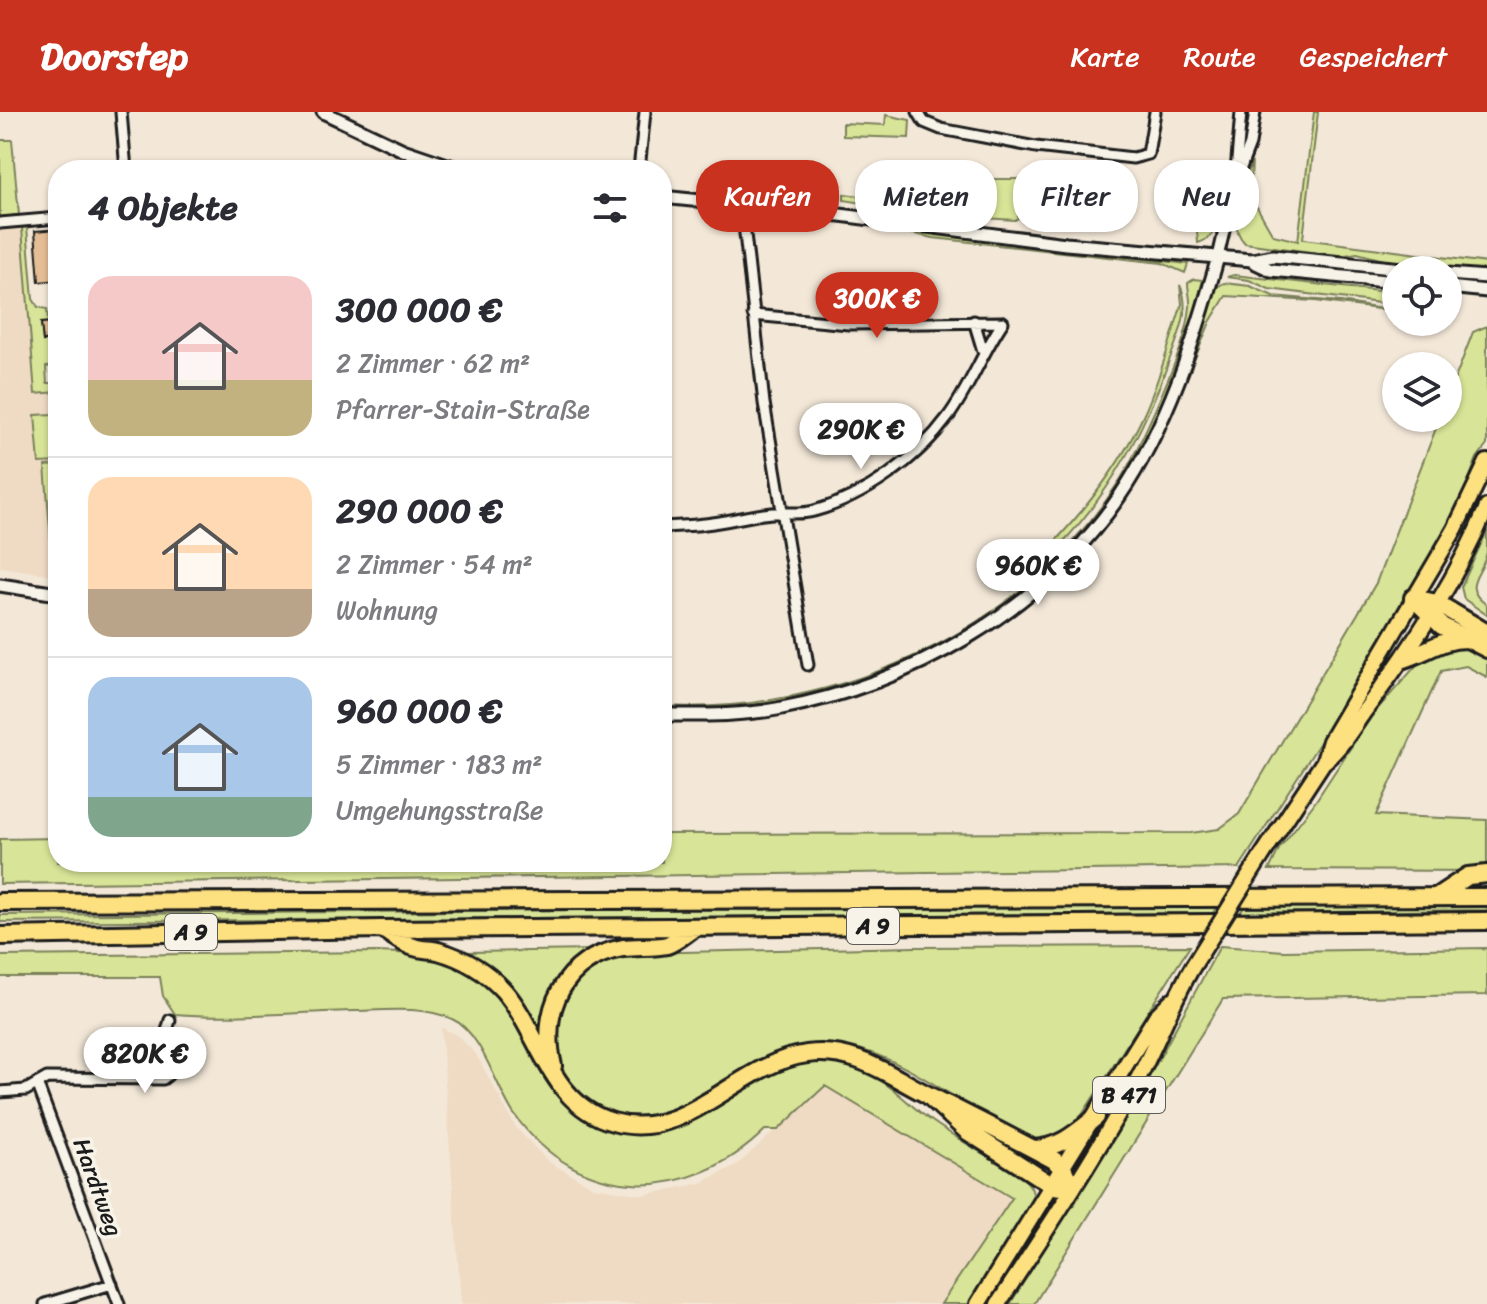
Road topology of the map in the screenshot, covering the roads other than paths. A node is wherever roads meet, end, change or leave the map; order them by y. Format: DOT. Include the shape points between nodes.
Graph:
graph roads {
  1 [pos="121,112"];
  2 [pos="323,112"];
  3 [pos="645,112"];
  4 [pos="918,112"];
  5 [pos="1155,112"];
  6 [pos="1241,112"];
  7 [pos="1255,112"];
  8 [pos="125,160"];
  9 [pos="432,160"];
  10 [pos="640,160"];
  11 [pos="1237,160"];
  12 [pos="1244,160"];
  13 [pos="672,198"];
  14 [pos="696,201"];
  15 [pos="839,215"];
  16 [pos="48,219"];
  17 [pos="0,223"];
  18 [pos="745,232"];
  19 [pos="1224,232"];
  20 [pos="1218,257"];
  21 [pos="1252,260"];
  22 [pos="1382,267"];
  23 [pos="1462,275"];
  24 [pos="1487,277"];
  25 [pos="1382,281"];
  26 [pos="1462,288"];
  27 [pos="1487,291"];
  28 [pos="753,315"];
  29 [pos="974,321"];
  30 [pos="983,351"];
  31 [pos="1487,462"];
  32 [pos="1487,507"];
  33 [pos="782,513"];
  34 [pos="672,526"];
  35 [pos="0,585"];
  36 [pos="48,592"];
  37 [pos="1413,598"];
  38 [pos="1432,610"];
  39 [pos="1487,633"];
  40 [pos="1466,639"];
  41 [pos="1487,649"];
  42 [pos="1404,659"];
  43 [pos="808,665"];
  44 [pos="672,715"];
  45 [pos="1324,761"];
  46 [pos="1487,874"];
  47 [pos="1435,897"];
  48 [pos="1487,897"];
  49 [pos="0,902"];
  50 [pos="1487,921"];
  51 [pos="695,927"];
  52 [pos="381,929"];
  53 [pos="0,936"];
  54 [pos="1175,997"];
  55 [pos="170,1020"];
  56 [pos="556,1079"];
  57 [pos="37,1083"];
  58 [pos="0,1092"];
  59 [pos="928,1095"];
  60 [pos="1096,1117"];
  61 [pos="1033,1149"];
  62 [pos="1064,1170"];
  63 [pos="1053,1186"];
  64 [pos="1072,1188"];
  65 [pos="112,1284"];
  66 [pos="45,1304"];
  67 [pos="119,1304"];
  68 [pos="978,1304"];
  69 [pos="998,1304"];
  1 -- 8 [label="street"];
  2 -- 9 [label="street"];
  3 -- 10 [label="street"];
  4 -- 5 [label="street" via="924,122 941,129 1133,158 1148,154"];
  6 -- 11 [label="street"];
  7 -- 12 [label="street"];
  13 -- 14 [label="street"];
  15 -- 20 [label="street" via="1079,246"];
  16 -- 17 [label="street"];
  18 -- 28 [label="street"];
  19 -- 20 [label="street"];
  20 -- 21 [label="street"];
  20 -- 44 [label="street" via="1193,346 1142,459 1097,527 1006,612 921,662 827,698 774,710"];
  21 -- 22 [label="street" via="1273,256"];
  21 -- 25 [label="street" via="1271,270"];
  23 -- 24 [label="street"];
  26 -- 27 [label="street"];
  28 -- 29 [label="street" via="849,324"];
  28 -- 33 [label="street"];
  29 -- 30 [label="street"];
  29 -- 30 [label="street" via="1003,322"];
  30 -- 33 [label="street" via="968,389 921,449 858,493 796,515"];
  31 -- 37 [label="main road, B 471"];
  32 -- 38 [label="main road, B 471"];
  33 -- 34 [label="street"];
  33 -- 43 [label="street"];
  35 -- 36 [label="street"];
  37 -- 38 [label="highway"];
  37 -- 45 [label="main road, B 471" via="1330,741"];
  38 -- 39 [label="highway"];
  38 -- 40 [label="highway"];
  38 -- 42 [label="main road, B 471"];
  40 -- 41 [label="highway"];
  40 -- 42 [label="highway" via="1449,639"];
  42 -- 45 [label="main road, B 471" via="1339,749"];
  45 -- 54 [label="main road, B 471, bridge"];
  46 -- 47 [label="highway" via="1468,876"];
  47 -- 48 [label="highway, A 9"];
  47 -- 49 [label="highway, A 9"];
  50 -- 51 [label="highway, A 9"];
  51 -- 52 [label="highway, A 9"];
  51 -- 56 [label="highway" via="669,944 622,948 591,959 572,974 560,990 548,1027"];
  52 -- 53 [label="highway, A 9"];
  52 -- 56 [label="highway" via="485,973 512,1002"];
  54 -- 60 [label="main road, B 471" via="1156,1016"];
  54 -- 64 [label="main road, B 471" via="1135,1084"];
  55 -- 57 [label="street" via="168,1075 163,1079 47,1078"];
  56 -- 59 [label="highway" via="591,1113 632,1126 690,1113 757,1071 808,1053 852,1057"];
  57 -- 58 [label="street" via="26,1090"];
  57 -- 65 [label="street, Hardtweg"];
  59 -- 61 [label="highway"];
  59 -- 63 [label="highway" via="967,1131"];
  60 -- 61 [label="highway" via="1063,1142"];
  60 -- 62 [label="main road, B 471"];
  61 -- 62 [label="highway"];
  62 -- 63 [label="main road, B 471"];
  62 -- 64 [label="highway"];
  63 -- 64 [label="highway"];
  63 -- 68 [label="main road, B 471"];
  64 -- 69 [label="main road, B 471"];
  65 -- 66 [label="street"];
  65 -- 67 [label="street, Hardtweg"];
}
